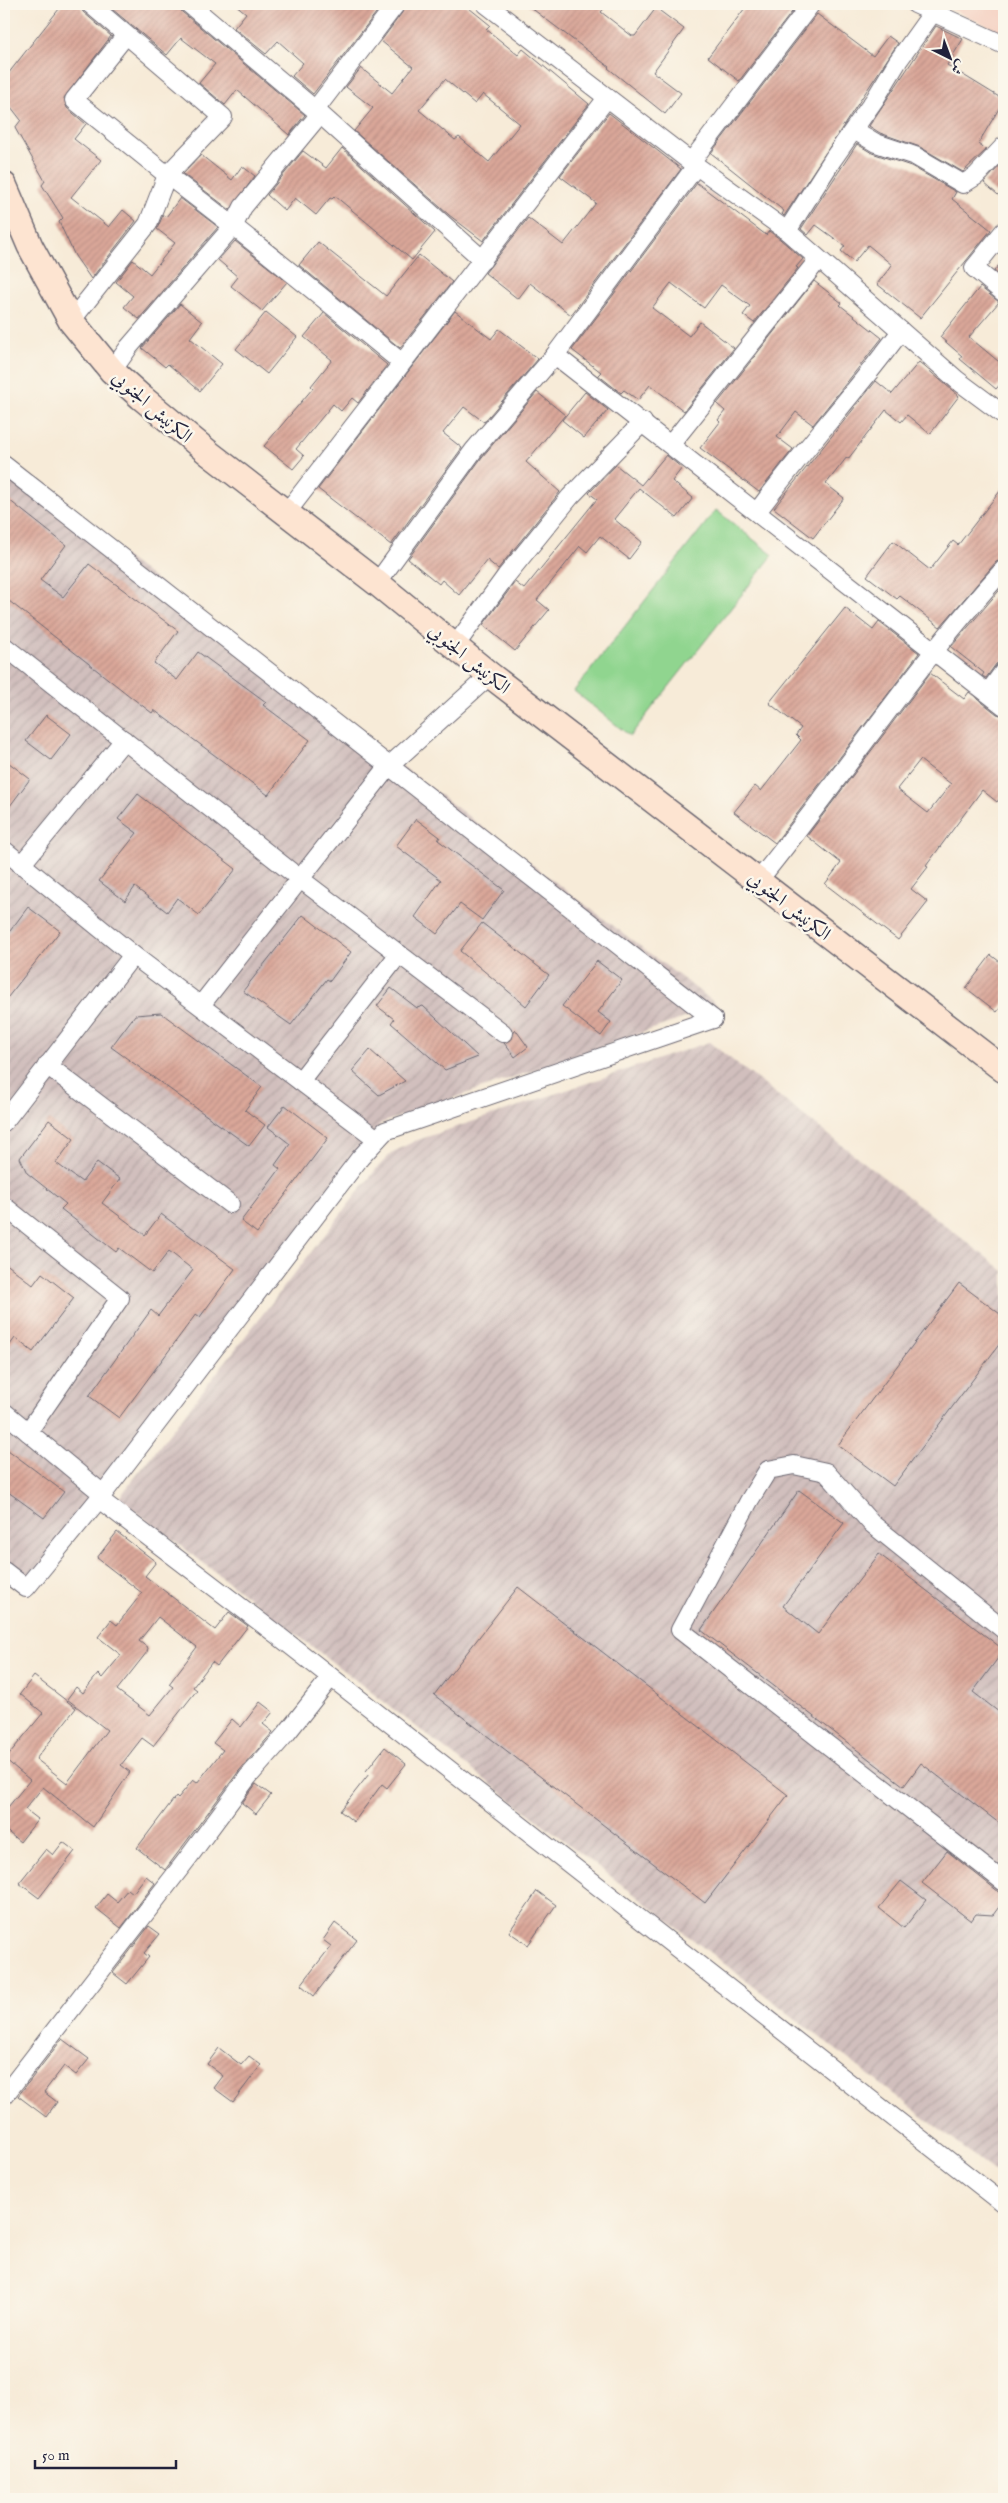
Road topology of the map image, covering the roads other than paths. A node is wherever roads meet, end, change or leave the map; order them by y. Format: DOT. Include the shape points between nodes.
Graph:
graph roads {
  1 [pos="90,4"];
  2 [pos="189,4"];
  3 [pos="396,4"];
  4 [pos="486,4"];
  5 [pos="811,4"];
  6 [pos="915,4"];
  7 [pos="933,12"];
  8 [pos="126,34"];
  9 [pos="1004,45"];
  10 [pos="607,98"];
  11 [pos="317,112"];
  12 [pos="854,130"];
  13 [pos="1004,146"];
  14 [pos="694,164"];
  15 [pos="168,175"];
  16 [pos="4,185"];
  17 [pos="234,225"];
  18 [pos="787,231"];
  19 [pos="1004,231"];
  20 [pos="483,260"];
  21 [pos="818,260"];
  22 [pos="1004,293"];
  23 [pos="71,321"];
  24 [pos="901,331"];
  25 [pos="555,355"];
  26 [pos="401,362"];
  27 [pos="112,371"];
  28 [pos="1004,414"];
  29 [pos="642,422"];
  30 [pos="671,444"];
  31 [pos="4,465"];
  32 [pos="287,512"];
  33 [pos="757,512"];
  34 [pos="1004,569"];
  35 [pos="377,583"];
  36 [pos="4,646"];
  37 [pos="455,646"];
  38 [pos="934,650"];
  39 [pos="1004,671"];
  40 [pos="490,675"];
  41 [pos="988,693"];
  42 [pos="1004,706"];
  43 [pos="124,740"];
  44 [pos="388,767"];
  45 [pos="4,850"];
  46 [pos="22,865"];
  47 [pos="299,878"];
  48 [pos="758,880"];
  49 [pos="398,954"];
  50 [pos="134,955"];
  51 [pos="201,1005"];
  52 [pos="503,1033"];
  53 [pos="47,1065"];
  54 [pos="1004,1070"];
  55 [pos="300,1081"];
  56 [pos="4,1122"];
  57 [pos="377,1139"];
  58 [pos="230,1204"];
  59 [pos="4,1206"];
  60 [pos="4,1412"];
  61 [pos="28,1432"];
  62 [pos="101,1496"];
  63 [pos="4,1571"];
  64 [pos="1004,1630"];
  65 [pos="330,1677"];
  66 [pos="1004,1882"];
  67 [pos="4,2096"];
  68 [pos="1004,2204"];
  1 -- 8 [label="street"];
  2 -- 11 [label="street"];
  3 -- 11 [label="street"];
  4 -- 10 [label="street"];
  5 -- 14 [label="street"];
  6 -- 7 [label="street"];
  7 -- 9 [label="street"];
  7 -- 12 [label="street"];
  8 -- 15 [label="street" via="74,100"];
  8 -- 15 [label="street" via="223,117"];
  10 -- 14 [label="street"];
  10 -- 20 [label="street"];
  11 -- 17 [label="street" via="243,207"];
  11 -- 20 [label="street"];
  12 -- 13 [label="street" via="876,143 915,156 963,184 976,176"];
  12 -- 18 [label="street"];
  14 -- 18 [label="street"];
  14 -- 25 [label="street"];
  15 -- 17 [label="street"];
  15 -- 23 [label="street" via="148,224"];
  16 -- 23 [label="main road, الكرنيش الجنوبي" via="30,246"];
  17 -- 26 [label="street"];
  17 -- 27 [label="street"];
  18 -- 21 [label="street"];
  19 -- 22 [label="street" via="974,268"];
  20 -- 26 [label="street"];
  21 -- 24 [label="street"];
  21 -- 30 [label="street"];
  23 -- 27 [label="main road, الكرنيش الجنوبي"];
  24 -- 28 [label="street"];
  24 -- 33 [label="street"];
  25 -- 29 [label="street"];
  25 -- 35 [label="street" via="474,450"];
  26 -- 32 [label="street"];
  27 -- 32 [label="main road, الكرنيش الجنوبي" via="210,454"];
  29 -- 30 [label="street"];
  29 -- 37 [label="street" via="570,497"];
  30 -- 33 [label="street"];
  31 -- 44 [label="street"];
  32 -- 35 [label="main road, الكرنيش الجنوبي"];
  33 -- 38 [label="street"];
  34 -- 38 [label="street"];
  35 -- 37 [label="main road, الكرنيش الجنوبي"];
  36 -- 43 [label="street"];
  37 -- 40 [label="main road, الكرنيش الجنوبي"];
  38 -- 41 [label="street"];
  38 -- 48 [label="street"];
  39 -- 41 [label="street"];
  40 -- 44 [label="street"];
  40 -- 48 [label="main road, الكرنيش الجنوبي"];
  41 -- 42 [label="street"];
  43 -- 46 [label="street"];
  43 -- 47 [label="street"];
  44 -- 47 [label="street"];
  44 -- 57 [label="street" via="712,1019 385,1131"];
  45 -- 46 [label="street"];
  46 -- 50 [label="street"];
  47 -- 49 [label="street"];
  47 -- 51 [label="street"];
  48 -- 54 [label="main road, الكرنيش الجنوبي"];
  49 -- 52 [label="street"];
  49 -- 55 [label="street"];
  50 -- 51 [label="street"];
  50 -- 53 [label="street"];
  51 -- 55 [label="street"];
  53 -- 56 [label="street"];
  53 -- 58 [label="street"];
  55 -- 57 [label="street"];
  57 -- 62 [label="street"];
  59 -- 61 [label="street" via="120,1298"];
  60 -- 61 [label="street"];
  61 -- 62 [label="street"];
  62 -- 63 [label="street" via="26,1588"];
  62 -- 65 [label="street"];
  64 -- 66 [label="street" via="871,1523 826,1472 794,1465 768,1470 680,1630"];
  65 -- 67 [label="street" via="248,1777"];
  65 -- 68 [label="street"];
}
